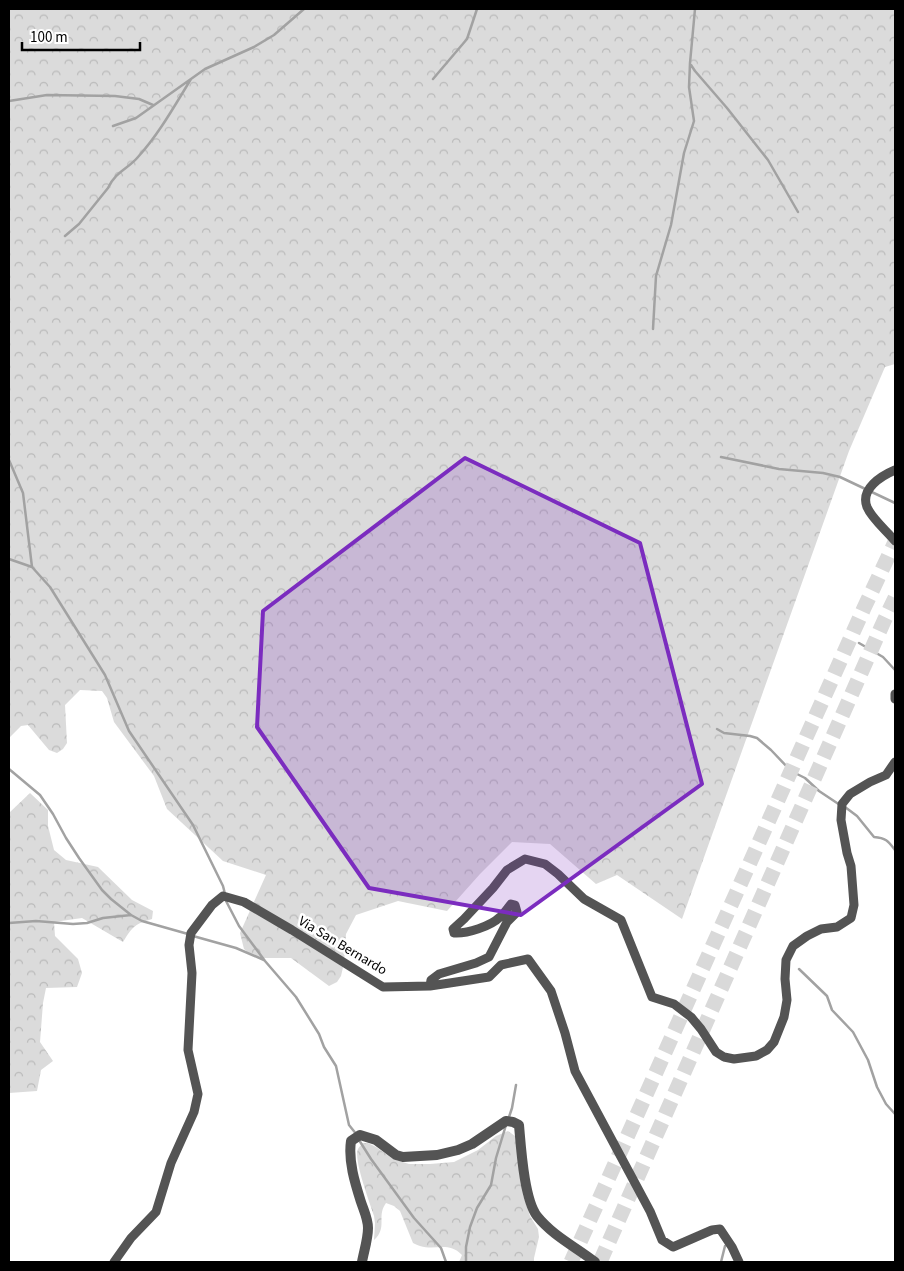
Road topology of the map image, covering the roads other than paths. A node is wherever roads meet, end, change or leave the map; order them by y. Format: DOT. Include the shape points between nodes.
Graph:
graph roads {
  1 [pos="895,470"];
  2 [pos="895,541"];
  3 [pos="895,694"];
  4 [pos="895,700"];
  5 [pos="895,762"];
  6 [pos="430,986"];
  7 [pos="114,1262"];
  8 [pos="362,1262"];
  9 [pos="595,1262"];
  10 [pos="739,1262"];
  1 -- 2 [label="street" via="875,481 867,494 867,506"];
  3 -- 4 [label="street"];
  5 -- 6 [label="street" via="886,775 850,794 842,804 841,820 851,866 854,905 851,918 837,927 821,929 806,936 793,946 786,960 784,1017 774,1042 756,1056 734,1059 716,1052 690,1016 674,1004 652,997 621,920 584,899 545,864 526,859 507,870 453,929 454,933 465,933 485,926 500,918 511,904 515,905 517,912 507,922 489,957 439,974 431,980"];
  6 -- 7 [label="street, Via San Bernardo" via="383,987 244,902 226,897 212,905 191,933 189,945 192,974 188,1050 198,1094 194,1112 170,1163 156,1212"];
  6 -- 10 [label="street, Via San Bernardo" via="488,977 501,965 528,960 551,991 575,1071 662,1240 673,1248 720,1229"];
  8 -- 9 [label="street" via="368,1228 352,1167 351,1142 357,1137 376,1140 403,1157 437,1155 472,1144 506,1121 519,1125 528,1195 536,1215 559,1237"];
}
